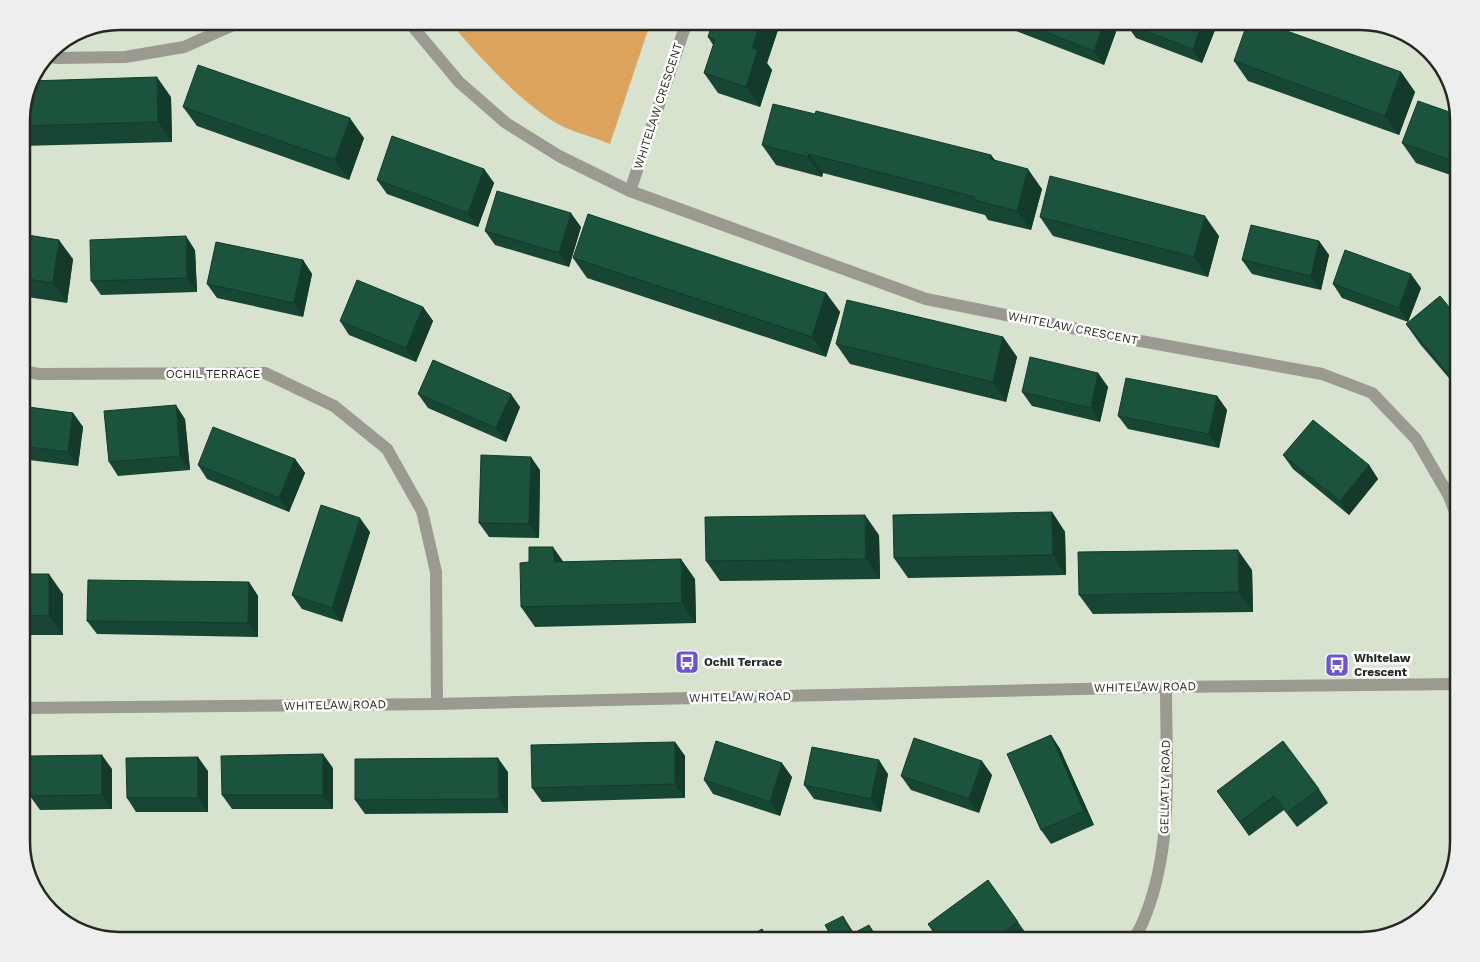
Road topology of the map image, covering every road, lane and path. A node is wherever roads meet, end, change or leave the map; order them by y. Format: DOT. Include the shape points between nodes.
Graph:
graph roads {
  1 [pos="222,30"];
  2 [pos="416,30"];
  3 [pos="684,30"];
  4 [pos="55,58"];
  5 [pos="630,191"];
  6 [pos="30,372"];
  7 [pos="1450,499"];
  8 [pos="1450,684"];
  9 [pos="1166,687"];
  10 [pos="437,704"];
  11 [pos="30,708"];
  12 [pos="1139,932"];
  1 -- 4 [label="street" via="184,47 125,57"];
  2 -- 5 [label="street, WHITELAW CRESCENT" via="459,82 506,123 559,156"];
  3 -- 5 [label="street, WHITELAW CRESCENT"];
  5 -- 7 [label="street, WHITELAW CRESCENT" via="926,299 1322,374 1372,393 1416,439"];
  6 -- 10 [label="street, OCHIL TERRACE" via="264,373 334,406 387,450 422,511 436,572"];
  8 -- 9 [label="street, WHITELAW ROAD"];
  9 -- 10 [label="street, WHITELAW ROAD"];
  9 -- 12 [label="street, GELLATLY ROAD" via="1164,831 1158,878"];
  10 -- 11 [label="street, WHITELAW ROAD"];
}
